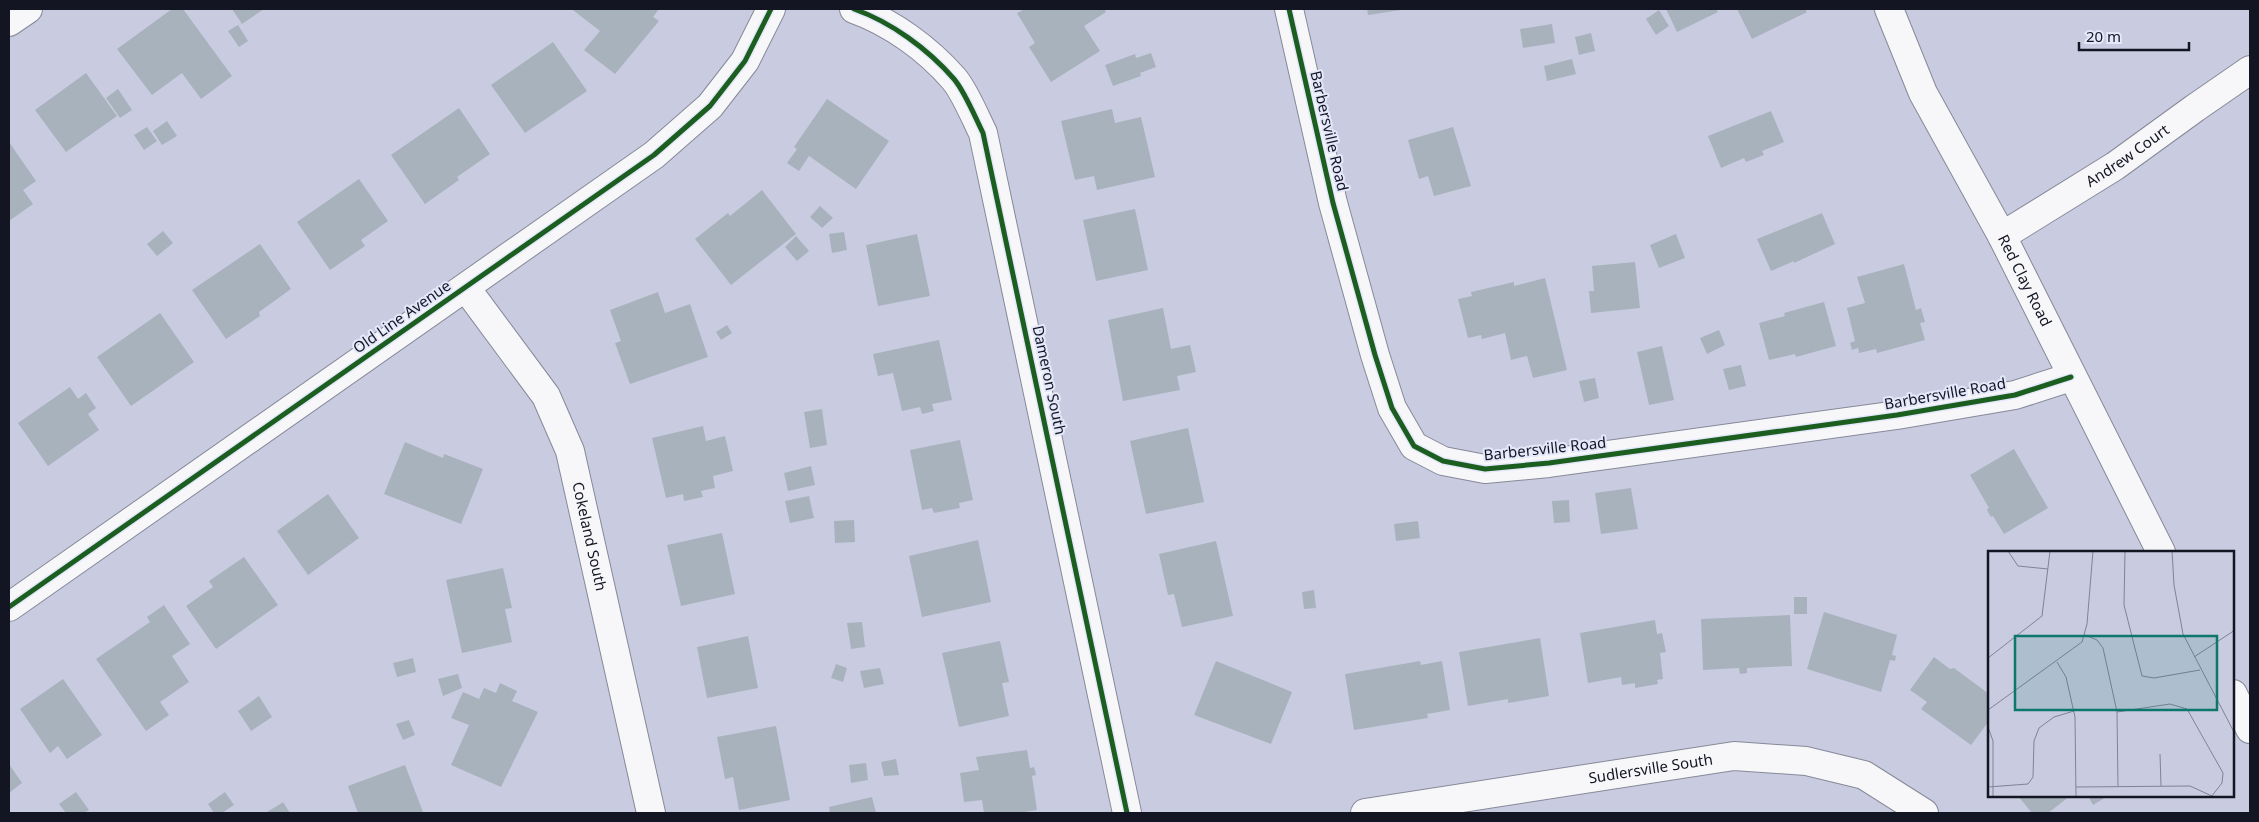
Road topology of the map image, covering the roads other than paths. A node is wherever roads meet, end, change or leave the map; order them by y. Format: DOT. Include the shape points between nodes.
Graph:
graph roads {
  1 [pos="28,9"];
  2 [pos="770,9"];
  3 [pos="854,9"];
  4 [pos="1289,9"];
  5 [pos="1888,9"];
  6 [pos="9,22"];
  7 [pos="2250,70"];
  8 [pos="2002,236"];
  9 [pos="466,288"];
  10 [pos="2072,377"];
  11 [pos="2159,551"];
  12 [pos="9,607"];
  13 [pos="2234,696"];
  14 [pos="2250,728"];
  15 [pos="651,813"];
  16 [pos="1128,813"];
  17 [pos="1365,813"];
  18 [pos="1924,813"];
  1 -- 6 [label="street"];
  2 -- 9 [label="street, Old Line Avenue" via="746,61 710,106 654,155"];
  3 -- 16 [label="street, Dameron South" via="911,39 955,80 983,133"];
  4 -- 10 [label="street, Barbersville Road" via="1333,202 1375,355 1390,399 1414,446 1443,461 1485,469 1549,463 1897,415 2015,395"];
  5 -- 8 [label="street, Red Clay Road" via="1923,93"];
  7 -- 8 [label="street, Andrew Court" via="2115,166"];
  8 -- 10 [label="street, Red Clay Road"];
  9 -- 12 [label="street, Old Line Avenue"];
  9 -- 15 [label="street, Cokeland South" via="546,396 570,451"];
  10 -- 11 [label="street, Red Clay Road"];
  13 -- 14 [label="street"];
  17 -- 18 [label="street, Sudlersville South" via="1734,756 1806,760 1864,775"];
}
